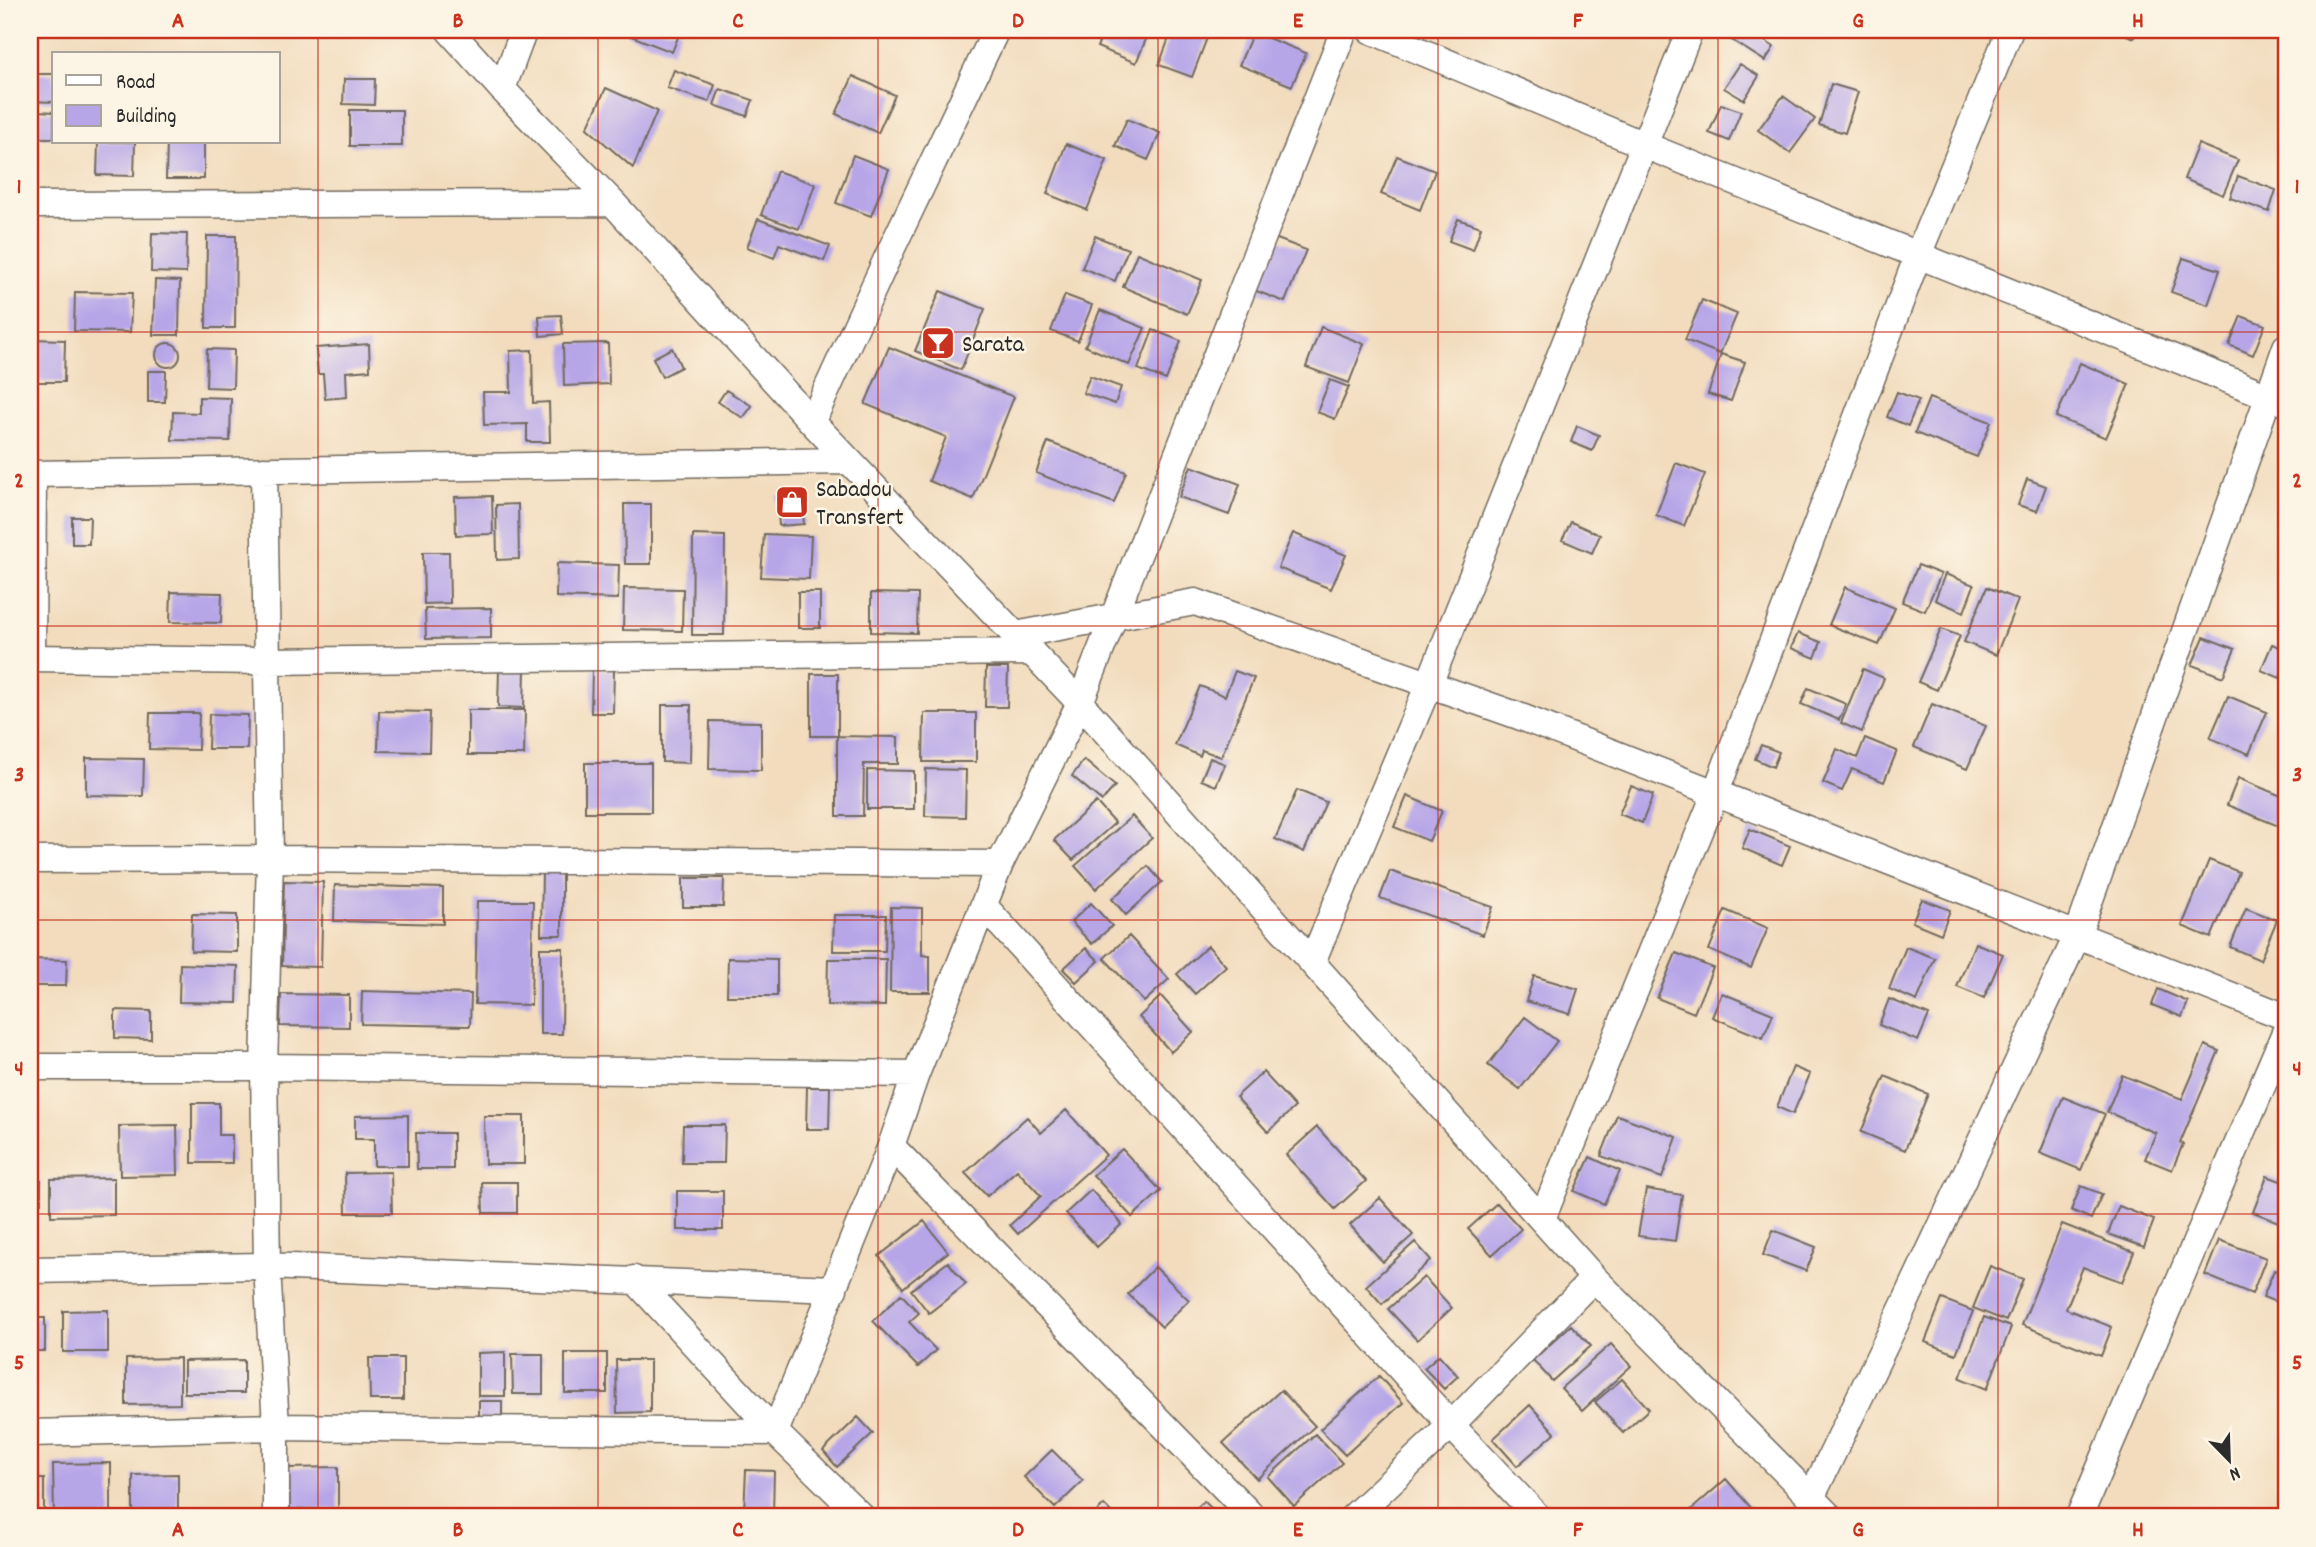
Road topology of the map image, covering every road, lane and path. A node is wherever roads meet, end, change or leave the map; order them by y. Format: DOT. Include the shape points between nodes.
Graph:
graph roads {
  1 [pos="449,30"];
  2 [pos="524,30"];
  3 [pos="996,30"];
  4 [pos="1344,30"];
  5 [pos="1370,30"];
  6 [pos="1690,30"];
  7 [pos="2010,30"];
  8 [pos="502,89"];
  9 [pos="1644,145"];
  10 [pos="612,204"];
  11 [pos="30,205"];
  12 [pos="1918,255"];
  13 [pos="2286,347"];
  14 [pos="2277,400"];
  15 [pos="812,422"];
  16 [pos="849,461"];
  17 [pos="264,470"];
  18 [pos="32,474"];
  19 [pos="1114,617"];
  20 [pos="1024,644"];
  21 [pos="31,658"];
  22 [pos="268,662"];
  23 [pos="1429,684"];
  24 [pos="1080,703"];
  25 [pos="1716,792"];
  26 [pos="270,859"];
  27 [pos="30,860"];
  28 [pos="1000,864"];
  29 [pos="984,906"];
  30 [pos="2077,936"];
  31 [pos="1312,962"];
  32 [pos="2286,1017"];
  33 [pos="2286,1030"];
  34 [pos="30,1067"];
  35 [pos="264,1067"];
  36 [pos="916,1074"];
  37 [pos="891,1146"];
  38 [pos="1542,1219"];
  39 [pos="267,1266"];
  40 [pos="30,1270"];
  41 [pos="1594,1278"];
  42 [pos="634,1279"];
  43 [pos="834,1289"];
  44 [pos="1451,1425"];
  45 [pos="276,1427"];
  46 [pos="775,1432"];
  47 [pos="30,1433"];
  48 [pos="1811,1497"];
  49 [pos="276,1517"];
  50 [pos="862,1517"];
  51 [pos="1253,1517"];
  52 [pos="1353,1517"];
  53 [pos="1538,1517"];
  54 [pos="1830,1517"];
  55 [pos="2079,1517"];
  1 -- 8 [label="street"];
  2 -- 8 [label="street"];
  3 -- 15 [label="street"];
  4 -- 19 [label="street"];
  5 -- 9 [label="street"];
  6 -- 9 [label="street"];
  7 -- 12 [label="street"];
  8 -- 10 [label="street"];
  9 -- 12 [label="street"];
  9 -- 23 [label="street"];
  10 -- 11 [label="street"];
  10 -- 15 [label="street"];
  12 -- 14 [label="street"];
  12 -- 25 [label="street"];
  13 -- 14 [label="street"];
  14 -- 30 [label="street"];
  15 -- 16 [label="street"];
  16 -- 17 [label="street"];
  16 -- 20 [label="street"];
  17 -- 18 [label="street"];
  17 -- 22 [label="street"];
  18 -- 21 [label="street"];
  19 -- 20 [label="street"];
  19 -- 23 [label="street" via="1195,601"];
  19 -- 24 [label="street"];
  20 -- 22 [label="street"];
  20 -- 24 [label="street"];
  21 -- 22 [label="street"];
  22 -- 26 [label="street"];
  23 -- 25 [label="street"];
  23 -- 31 [label="street"];
  24 -- 28 [label="street"];
  24 -- 31 [label="street"];
  25 -- 30 [label="street"];
  25 -- 38 [label="street"];
  26 -- 27 [label="street"];
  26 -- 28 [label="street"];
  26 -- 35 [label="street"];
  28 -- 29 [label="street"];
  29 -- 36 [label="street"];
  29 -- 44 [label="street"];
  30 -- 32 [label="street"];
  30 -- 48 [label="street"];
  31 -- 38 [label="street"];
  33 -- 55 [label="street"];
  34 -- 35 [label="street"];
  35 -- 36 [label="street"];
  35 -- 39 [label="street"];
  36 -- 37 [label="street"];
  37 -- 43 [label="street"];
  37 -- 51 [label="street"];
  38 -- 41 [label="street"];
  39 -- 40 [label="street"];
  39 -- 42 [label="street"];
  39 -- 45 [label="street"];
  41 -- 44 [label="street"];
  41 -- 48 [label="street"];
  42 -- 43 [label="street"];
  42 -- 46 [label="street"];
  43 -- 46 [label="street"];
  44 -- 52 [label="street"];
  44 -- 53 [label="street"];
  45 -- 46 [label="street"];
  45 -- 47 [label="street"];
  45 -- 49 [label="street"];
  46 -- 50 [label="street"];
  48 -- 54 [label="street"];
}
